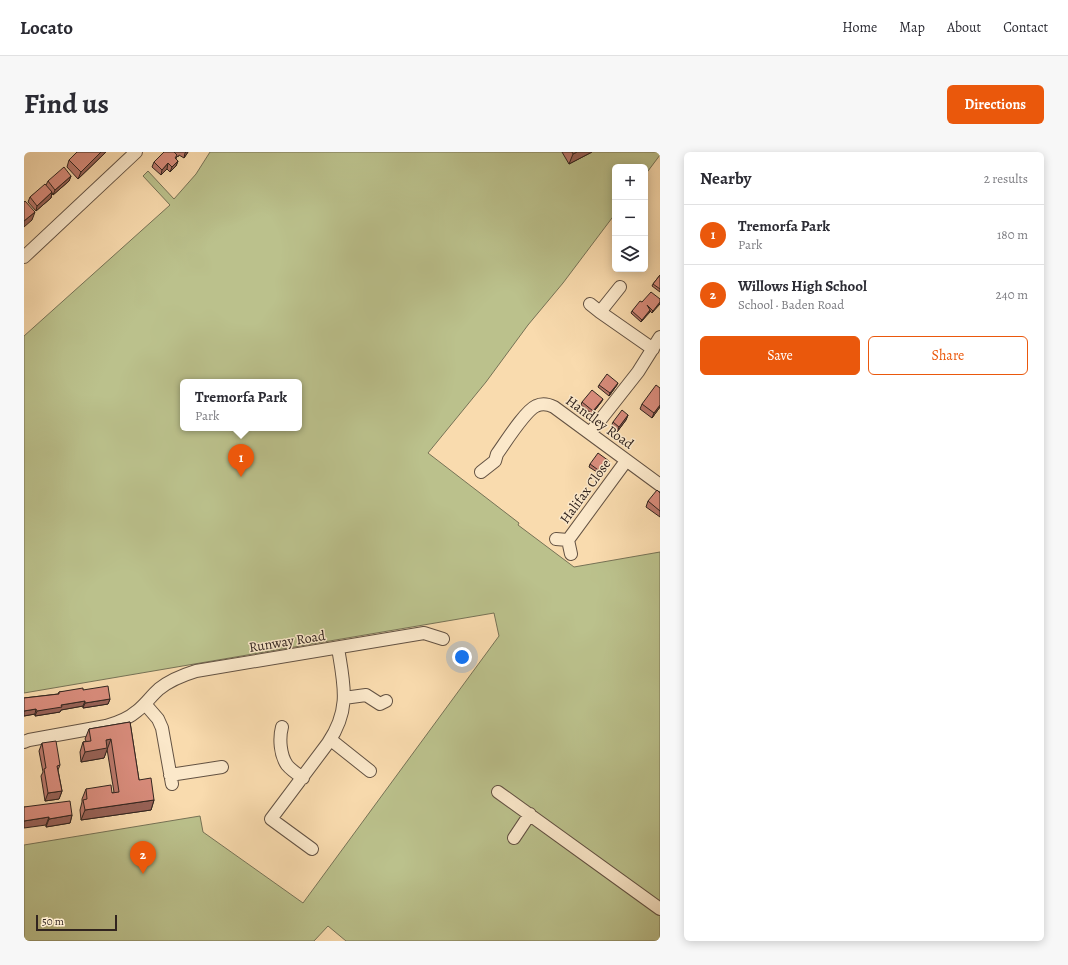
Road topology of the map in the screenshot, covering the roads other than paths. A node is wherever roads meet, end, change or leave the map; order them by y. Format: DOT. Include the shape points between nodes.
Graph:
graph roads {
  1 [pos="136,152"];
  2 [pos="24,257"];
  3 [pos="620,287"];
  4 [pos="590,304"];
  5 [pos="600,312"];
  6 [pos="660,337"];
  7 [pos="653,349"];
  8 [pos="590,433"];
  9 [pos="626,460"];
  10 [pos="481,472"];
  11 [pos="660,485"];
  12 [pos="556,539"];
  13 [pos="568,540"];
  14 [pos="571,554"];
  15 [pos="443,639"];
  16 [pos="338,648"];
  17 [pos="344,698"];
  18 [pos="386,701"];
  19 [pos="145,704"];
  20 [pos="282,727"];
  21 [pos="331,740"];
  22 [pos="24,742"];
  23 [pos="222,767"];
  24 [pos="370,771"];
  25 [pos="303,778"];
  26 [pos="498,792"];
  27 [pos="530,814"];
  28 [pos="514,838"];
  29 [pos="312,849"];
  30 [pos="660,909"];
  1 -- 2 [label="street"];
  3 -- 5 [label="street"];
  4 -- 5 [label="street"];
  5 -- 7 [label="street"];
  6 -- 7 [label="street"];
  7 -- 8 [label="street"];
  8 -- 9 [label="street, Handley Road"];
  8 -- 10 [label="street, Handley Road" via="554,407 547,404 535,406 497,454 499,463"];
  9 -- 11 [label="street, Handley Road"];
  9 -- 13 [label="street, Halifax Close"];
  12 -- 13 [label="street"];
  13 -- 14 [label="street"];
  15 -- 16 [label="street, Runway Road" via="424,633"];
  16 -- 17 [label="street"];
  16 -- 19 [label="street, Runway Road" via="186,674 160,689"];
  17 -- 18 [label="street" via="366,695 380,704"];
  17 -- 21 [label="street" via="343,712"];
  19 -- 22 [label="street, Runway Road" via="126,719 106,726"];
  19 -- 23 [label="street" via="162,728 171,780"];
  20 -- 25 [label="street" via="280,735 283,759"];
  21 -- 24 [label="street"];
  21 -- 25 [label="street"];
  25 -- 29 [label="street" via="271,819"];
  26 -- 27 [label="street"];
  27 -- 28 [label="street"];
  27 -- 30 [label="street"];
}
